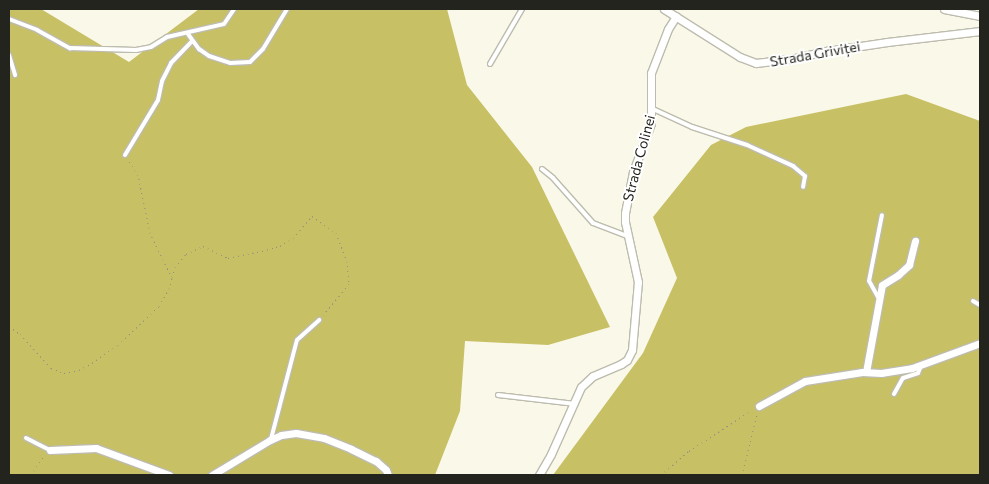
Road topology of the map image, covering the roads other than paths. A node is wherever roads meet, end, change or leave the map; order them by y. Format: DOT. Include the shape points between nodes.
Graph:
graph roads {
  1 [pos="234,9"];
  2 [pos="288,9"];
  3 [pos="522,9"];
  4 [pos="664,9"];
  5 [pos="944,9"];
  6 [pos="676,16"];
  7 [pos="980,16"];
  8 [pos="9,19"];
  9 [pos="980,31"];
  10 [pos="188,34"];
  11 [pos="192,40"];
  12 [pos="9,55"];
  13 [pos="490,64"];
  14 [pos="14,75"];
  15 [pos="653,109"];
  16 [pos="125,155"];
  17 [pos="542,169"];
  18 [pos="803,187"];
  19 [pos="882,214"];
  20 [pos="629,237"];
  21 [pos="915,241"];
  22 [pos="880,299"];
  23 [pos="973,301"];
  24 [pos="980,305"];
  25 [pos="319,320"];
  26 [pos="980,343"];
  27 [pos="922,364"];
  28 [pos="866,372"];
  29 [pos="894,394"];
  30 [pos="498,395"];
  31 [pos="575,404"];
  32 [pos="759,406"];
  33 [pos="26,438"];
  34 [pos="270,440"];
  35 [pos="50,450"];
  36 [pos="169,475"];
  37 [pos="212,475"];
  38 [pos="388,475"];
  39 [pos="539,475"];
  1 -- 10 [label="lane" via="224,24"];
  2 -- 11 [label="lane" via="263,49 250,62 230,63 209,56"];
  3 -- 13 [label="lane"];
  4 -- 6 [label="street, Strada Griviței"];
  5 -- 7 [label="street"];
  6 -- 9 [label="street, Strada Griviței" via="740,57 756,63"];
  6 -- 15 [label="street, Strada Colinei" via="651,73"];
  8 -- 10 [label="lane" via="70,48 144,49 167,37"];
  10 -- 11 [label="lane"];
  11 -- 16 [label="lane" via="171,63 162,81 158,100"];
  12 -- 14 [label="lane"];
  15 -- 18 [label="lane" via="793,166 805,176"];
  15 -- 20 [label="street, Strada Colinei" via="648,137 633,172 628,197 625,222"];
  17 -- 20 [label="lane" via="593,222"];
  19 -- 22 [label="lane" via="869,281"];
  20 -- 31 [label="street, Strada Colinei" via="638,282 632,350 621,364 586,380"];
  21 -- 22 [label="street" via="909,265 882,285"];
  22 -- 28 [label="street"];
  23 -- 24 [label="lane"];
  25 -- 34 [label="lane" via="297,340"];
  26 -- 27 [label="street"];
  27 -- 28 [label="street" via="898,371"];
  27 -- 29 [label="lane" via="918,374 900,381"];
  28 -- 32 [label="street" via="805,381"];
  30 -- 31 [label="lane"];
  31 -- 39 [label="street, Strada Colinei"];
  33 -- 35 [label="lane"];
  34 -- 37 [label="street"];
  34 -- 38 [label="street" via="296,433 324,438 376,461"];
  35 -- 36 [label="street" via="96,448"];
}
